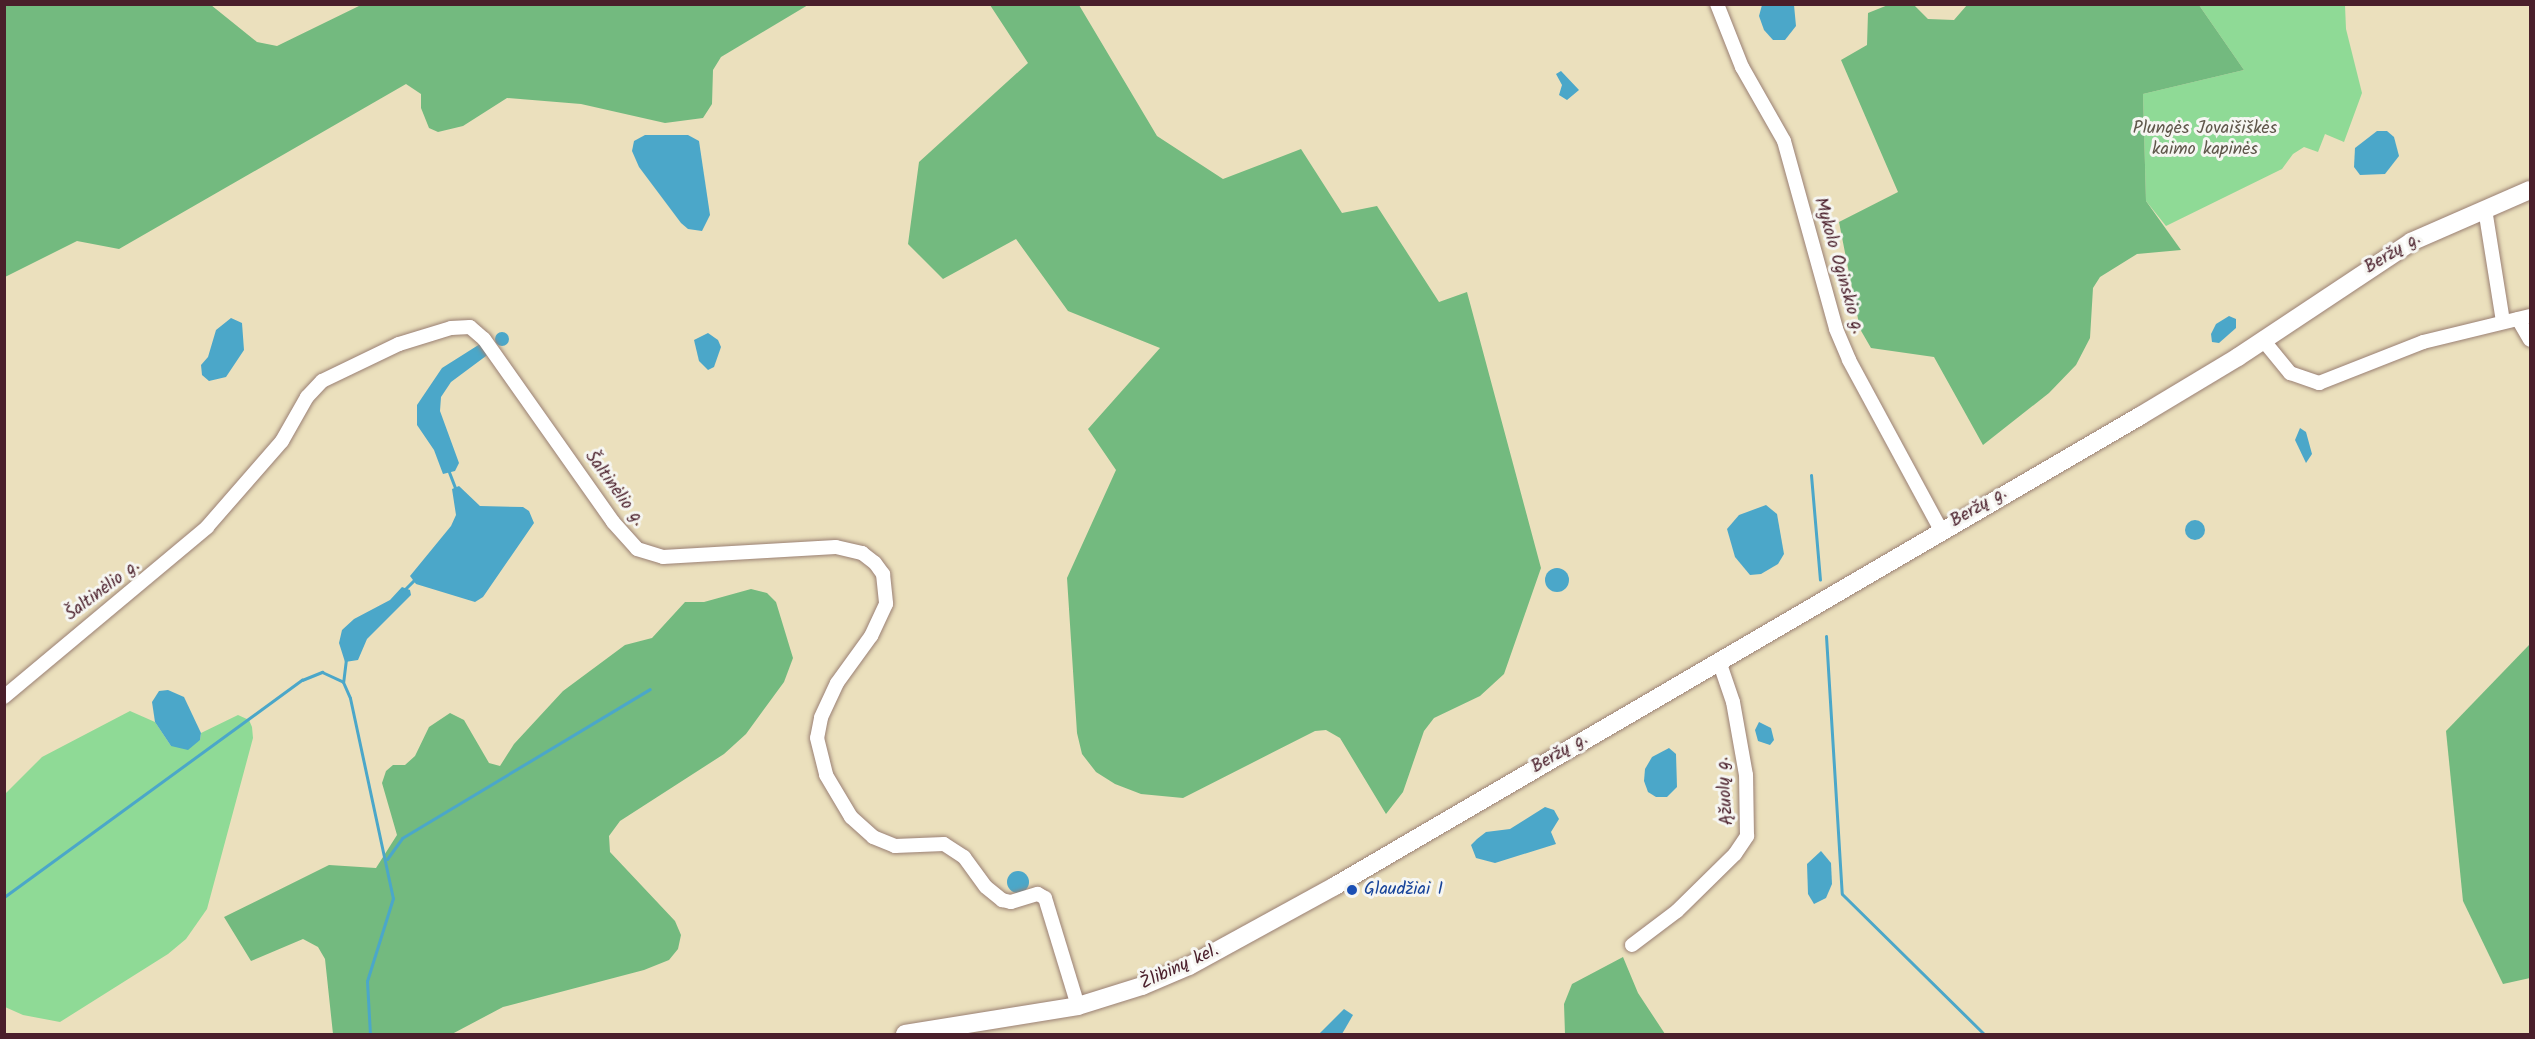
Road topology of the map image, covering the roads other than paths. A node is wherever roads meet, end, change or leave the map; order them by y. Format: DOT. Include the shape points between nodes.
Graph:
graph roads {
  1 [pos="1717,4"];
  2 [pos="2530,190"];
  3 [pos="2485,209"];
  4 [pos="2524,317"];
  5 [pos="2503,321"];
  6 [pos="2264,340"];
  7 [pos="2530,340"];
  8 [pos="1941,530"];
  9 [pos="1719,660"];
  10 [pos="4,697"];
  11 [pos="1429,830"];
  12 [pos="1632,945"];
  13 [pos="1078,1006"];
  14 [pos="905,1035"];
  1 -- 8 [label="street, Mykolo Oginskio g." via="1742,67 1784,141 1836,329 1849,360"];
  2 -- 3 [label="main road, Beržų g."];
  3 -- 5 [label="street"];
  3 -- 6 [label="main road, Beržų g." via="2411,242"];
  4 -- 5 [label="street"];
  4 -- 7 [label="street"];
  5 -- 6 [label="street" via="2414,345 2319,383 2290,373"];
  6 -- 8 [label="main road, Beržų g."];
  8 -- 9 [label="main road, Beržų g."];
  9 -- 11 [label="main road, Beržų g."];
  9 -- 12 [label="street, Ąžuolų g." via="1733,702 1746,775 1747,836 1735,854 1677,911"];
  10 -- 13 [label="street, Šaltinėlio g." via="207,527 282,441 307,397 322,381 399,344 451,328 470,327 484,339 613,522 637,549 663,558 836,547 862,553 875,563 883,574 886,604 871,636 837,683 820,718 817,738 826,775 851,817 873,837 895,846 944,844 964,857 1002,900 1038,894 1045,898"];
  11 -- 13 [label="main road, Žlibinų kel." via="1189,966"];
  13 -- 14 [label="main road, Žlibinų kel."];
}
